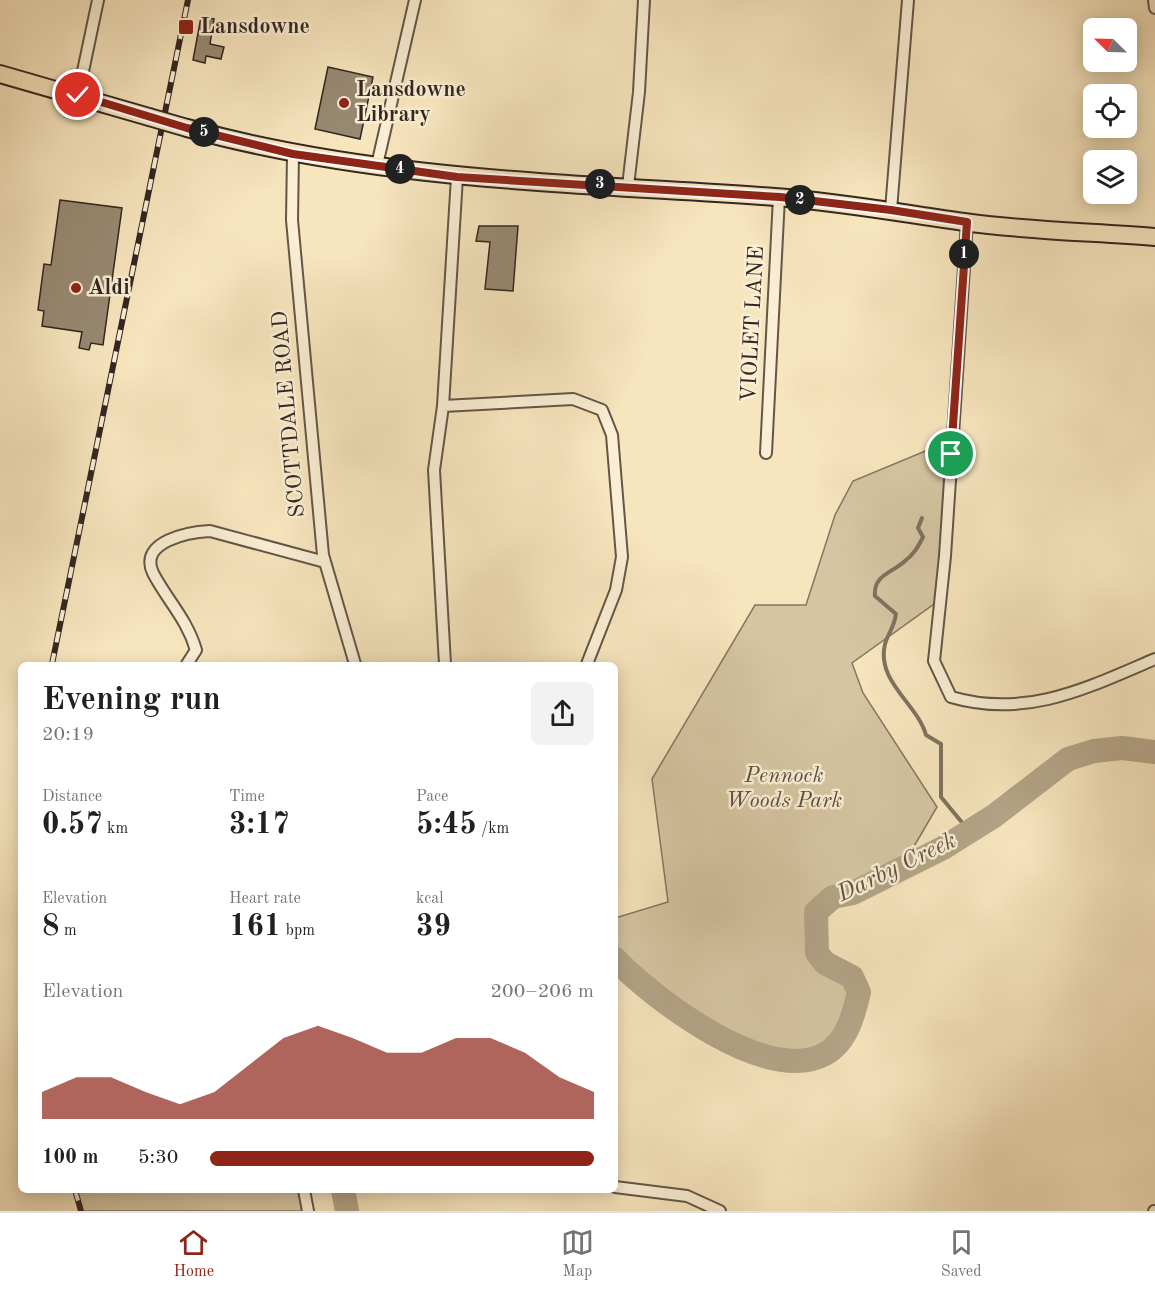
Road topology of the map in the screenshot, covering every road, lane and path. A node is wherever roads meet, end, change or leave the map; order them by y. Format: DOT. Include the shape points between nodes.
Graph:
graph roads {
  1 [pos="98,0"];
  2 [pos="415,0"];
  3 [pos="644,0"];
  4 [pos="908,0"];
  5 [pos="1154,0"];
  6 [pos="1155,8"];
  7 [pos="0,74"];
  8 [pos="78,95"];
  9 [pos="293,154"];
  10 [pos="377,165"];
  11 [pos="457,177"];
  12 [pos="628,186"];
  13 [pos="780,197"];
  14 [pos="891,210"];
  15 [pos="967,222"];
  16 [pos="1155,237"];
  17 [pos="443,406"];
  18 [pos="766,453"];
  19 [pos="325,562"];
  20 [pos="1155,660"];
  21 [pos="187,662"];
  22 [pos="354,662"];
  23 [pos="445,662"];
  24 [pos="588,662"];
  25 [pos="618,1187"];
  26 [pos="305,1193"];
  27 [pos="308,1211"];
  28 [pos="720,1211"];
  1 -- 8 [label="street"];
  2 -- 10 [label="street"];
  3 -- 12 [label="street"];
  4 -- 14 [label="street"];
  5 -- 6 [label="street"];
  7 -- 8 [label="main road"];
  8 -- 9 [label="main road, bridge"];
  9 -- 10 [label="main road"];
  9 -- 19 [label="street, SCOTTDALE ROAD" via="292,220"];
  10 -- 11 [label="main road"];
  11 -- 12 [label="main road"];
  11 -- 17 [label="street"];
  12 -- 13 [label="main road"];
  13 -- 14 [label="main road"];
  13 -- 18 [label="street, VIOLET LANE"];
  14 -- 15 [label="main road"];
  15 -- 16 [label="main road"];
  15 -- 20 [label="street" via="945,556 934,661 951,697 976,704 1036,703 1059,698"];
  17 -- 23 [label="street" via="434,470"];
  17 -- 24 [label="street" via="573,399 602,410 612,435 622,557 616,590"];
  19 -- 21 [label="street" via="210,531 167,539 151,560 152,571 192,638 196,650"];
  19 -- 22 [label="street, SCOTTDALE ROAD"];
  25 -- 28 [label="street" via="687,1196"];
  26 -- 27 [label="street"];
}
